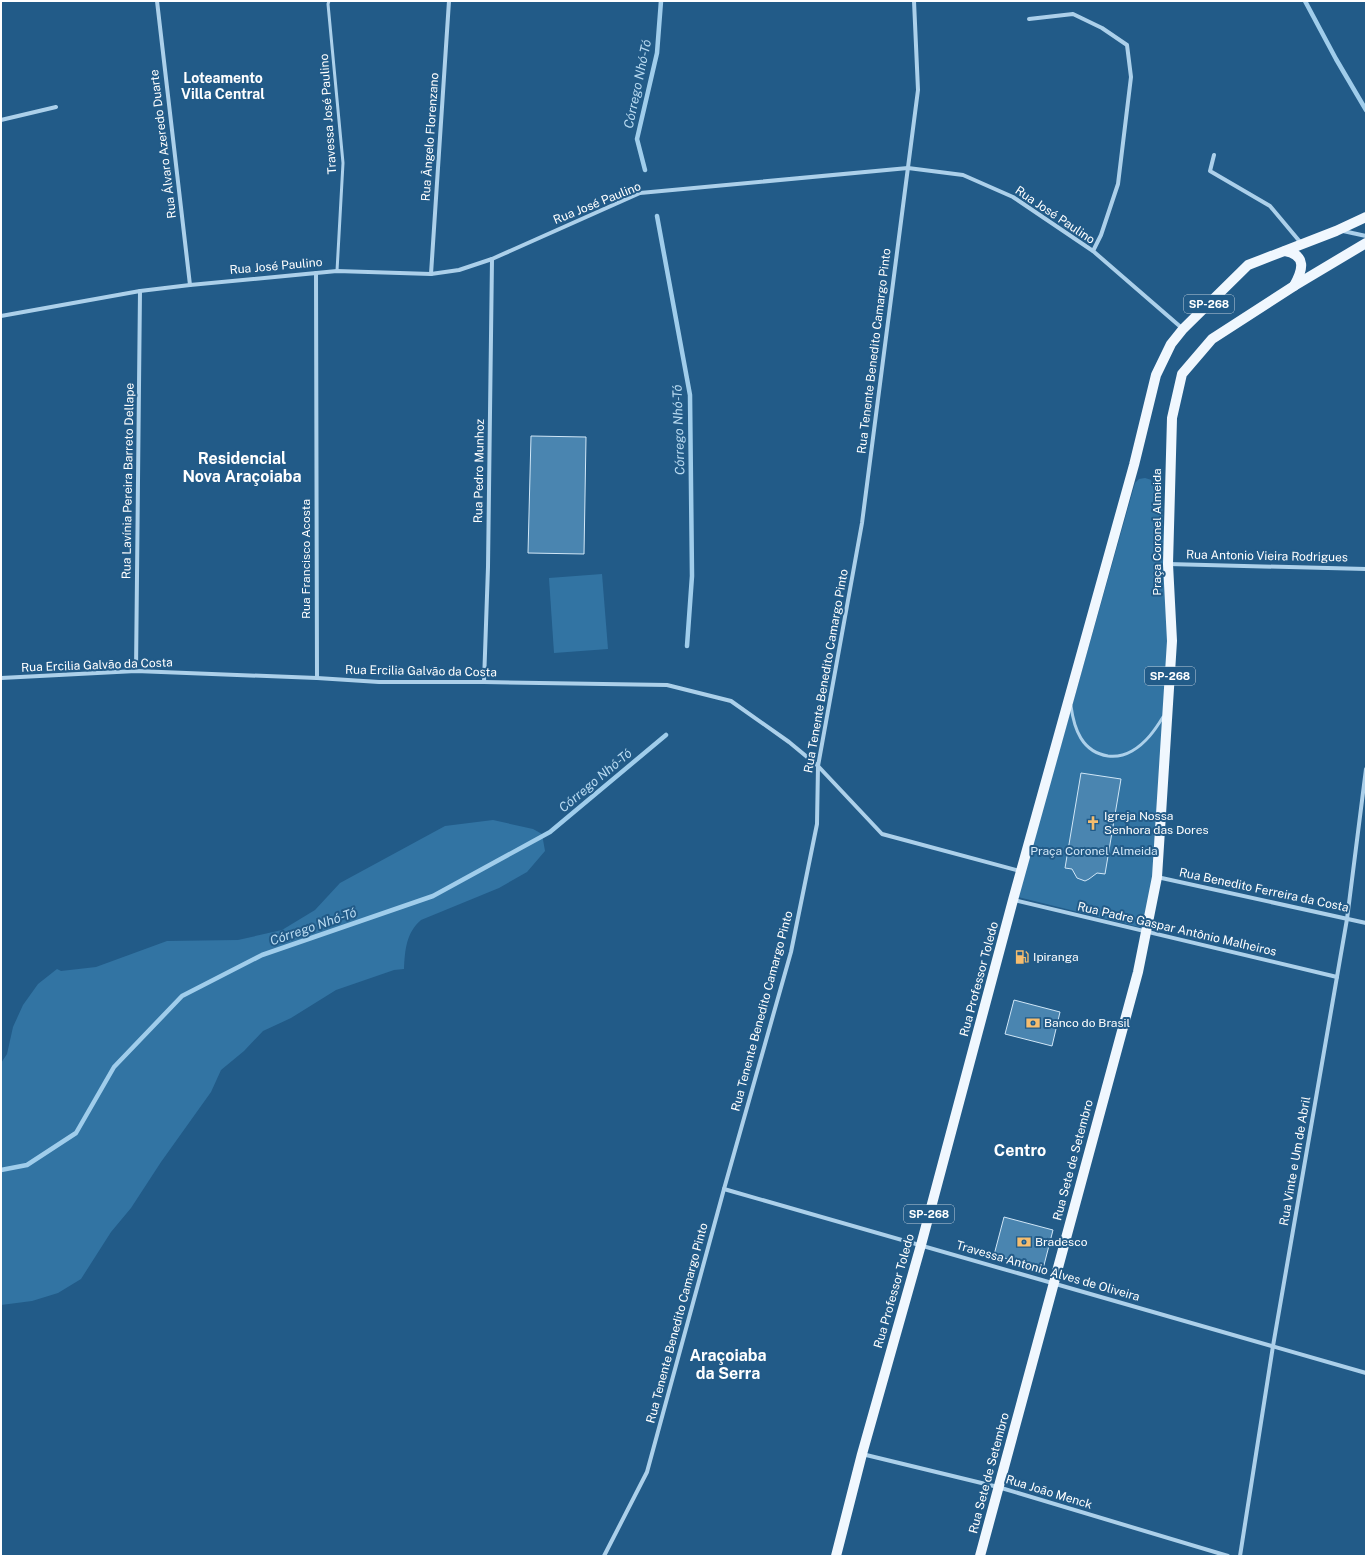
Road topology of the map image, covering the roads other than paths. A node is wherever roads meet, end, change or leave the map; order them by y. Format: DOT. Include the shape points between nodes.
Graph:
graph roads {
  1 [pos="157,1"];
  2 [pos="449,1"];
  3 [pos="914,1"];
  4 [pos="329,3"];
  5 [pos="1029,19"];
  6 [pos="56,107"];
  7 [pos="1,120"];
  8 [pos="1214,155"];
  9 [pos="908,168"];
  10 [pos="1366,217"];
  11 [pos="1336,231"];
  12 [pos="1366,236"];
  13 [pos="1366,243"];
  14 [pos="1302,244"];
  15 [pos="1093,251"];
  16 [pos="1284,251"];
  17 [pos="492,260"];
  18 [pos="337,271"];
  19 [pos="316,272"];
  20 [pos="431,274"];
  21 [pos="190,285"];
  22 [pos="1294,286"];
  23 [pos="140,292"];
  24 [pos="1,316"];
  25 [pos="1183,329"];
  26 [pos="1168,564"];
  27 [pos="1366,569"];
  28 [pos="136,672"];
  29 [pos="1,678"];
  30 [pos="317,678"];
  31 [pos="484,682"];
  32 [pos="1070,698"];
  33 [pos="1168,709"];
  34 [pos="818,766"];
  35 [pos="1366,769"];
  36 [pos="1022,872"];
  37 [pos="1157,877"];
  38 [pos="1013,900"];
  39 [pos="1346,919"];
  40 [pos="1366,923"];
  41 [pos="1146,932"];
  42 [pos="1337,978"];
  43 [pos="724,1189"];
  44 [pos="920,1245"];
  45 [pos="1053,1283"];
  46 [pos="1272,1346"];
  47 [pos="1366,1373"];
  48 [pos="862,1454"];
  49 [pos="998,1487"];
  50 [pos="604,1556"];
  51 [pos="836,1556"];
  52 [pos="980,1556"];
  53 [pos="1228,1556"];
  54 [pos="1240,1556"];
  1 -- 21 [label="street, Rua Álvaro Azeredo Duarte"];
  2 -- 20 [label="street, Rua Ângelo Florenzano"];
  3 -- 9 [label="street, Rua Tenente Benedito Camargo Pinto" via="918,90"];
  4 -- 18 [label="lane, Travessa José Paulino" via="343,163"];
  5 -- 15 [label="street" via="1073,14 1102,28 1127,45 1131,77 1118,184"];
  6 -- 7 [label="street"];
  8 -- 14 [label="street" via="1210,171 1270,206"];
  9 -- 15 [label="street, Rua José Paulino" via="963,175 1013,197"];
  9 -- 17 [label="street, Rua José Paulino" via="640,194"];
  9 -- 34 [label="street, Rua Tenente Benedito Camargo Pinto" via="862,523"];
  10 -- 11 [label="main road, SP-268"];
  11 -- 12 [label="street"];
  11 -- 14 [label="main road, SP-268"];
  13 -- 22 [label="main road, SP-268"];
  14 -- 16 [label="main road, SP-268"];
  15 -- 25 [label="street, Rua José Paulino"];
  16 -- 22 [label="main road" via="1299,258 1302,265"];
  16 -- 25 [label="main road, SP-268" via="1248,265"];
  17 -- 20 [label="street, Rua José Paulino" via="459,270"];
  17 -- 31 [label="street, Rua Pedro Munhoz"];
  18 -- 19 [label="street, Rua José Paulino"];
  18 -- 20 [label="street, Rua José Paulino"];
  19 -- 21 [label="street, Rua José Paulino"];
  19 -- 30 [label="street, Rua Francisco Acosta"];
  21 -- 23 [label="street, Rua José Paulino"];
  22 -- 26 [label="main road, Praça Coronel Almeida / SP-268" via="1212,340 1182,374 1172,418"];
  23 -- 24 [label="street, Rua José Paulino"];
  23 -- 28 [label="street, Rua Lavínia Pereira Barreto Dellape"];
  25 -- 32 [label="main road, Praça Coronel Almeida / SP-268" via="1171,344 1156,375"];
  26 -- 27 [label="street, Rua Antonio Vieira Rodrigues"];
  26 -- 33 [label="main road, Praça Coronel Almeida / SP-268" via="1172,641"];
  28 -- 29 [label="street, Rua Ercilia Galvão da Costa"];
  28 -- 30 [label="street, Rua Ercilia Galvão da Costa"];
  30 -- 31 [label="street, Rua Ercilia Galvão da Costa" via="379,682"];
  31 -- 34 [label="street, Rua Ercilia Galvão da Costa" via="667,685 731,701"];
  32 -- 33 [label="lane" via="1075,728 1089,749 1101,755 1116,757 1131,752 1144,743"];
  32 -- 36 [label="main road, Praça Coronel Almeida / SP-268"];
  33 -- 37 [label="main road, Praça Coronel Almeida / SP-268"];
  34 -- 36 [label="street, Rua Ercilia Galvão da Costa" via="882,834"];
  34 -- 43 [label="street, Rua Tenente Benedito Camargo Pinto" via="817,824 791,952"];
  35 -- 39 [label="street, Rua Vinte e Um de Abril"];
  36 -- 38 [label="main road, Rua Professor Toledo / SP-268"];
  37 -- 39 [label="street, Rua Benedito Ferreira da Costa"];
  37 -- 41 [label="main road, Praça Coronel Almeida / SP-268"];
  38 -- 41 [label="street, Rua Padre Gaspar Antônio Malheiros"];
  38 -- 44 [label="main road, Rua Professor Toledo / SP-268"];
  39 -- 40 [label="street, Rua Benedito Ferreira da Costa"];
  39 -- 42 [label="street, Rua Vinte e Um de Abril"];
  41 -- 42 [label="street, Rua Padre Gaspar Antônio Malheiros"];
  41 -- 45 [label="main road, Rua Sete de Setembro / SP-268" via="1138,972"];
  42 -- 46 [label="street, Rua Vinte e Um de Abril"];
  43 -- 44 [label="street, Travessa Antonio Alves de Oliveira"];
  43 -- 50 [label="street, Rua Tenente Benedito Camargo Pinto" via="647,1472"];
  44 -- 45 [label="street, Travessa Antonio Alves de Oliveira"];
  44 -- 48 [label="main road, Rua Professor Toledo / SP-268"];
  45 -- 46 [label="street, Travessa Antonio Alves de Oliveira"];
  45 -- 49 [label="main road, Rua Sete de Setembro / SP-268"];
  46 -- 47 [label="street, Travessa Antonio Alves de Oliveira"];
  46 -- 54 [label="street, Rua Vinte e Um de Abril"];
  48 -- 49 [label="street, Rua João Menck"];
  48 -- 51 [label="main road, Rua Professor Toledo / SP-268"];
  49 -- 52 [label="main road, Rua Sete de Setembro / SP-268"];
  49 -- 53 [label="street, Rua João Menck"];
}
